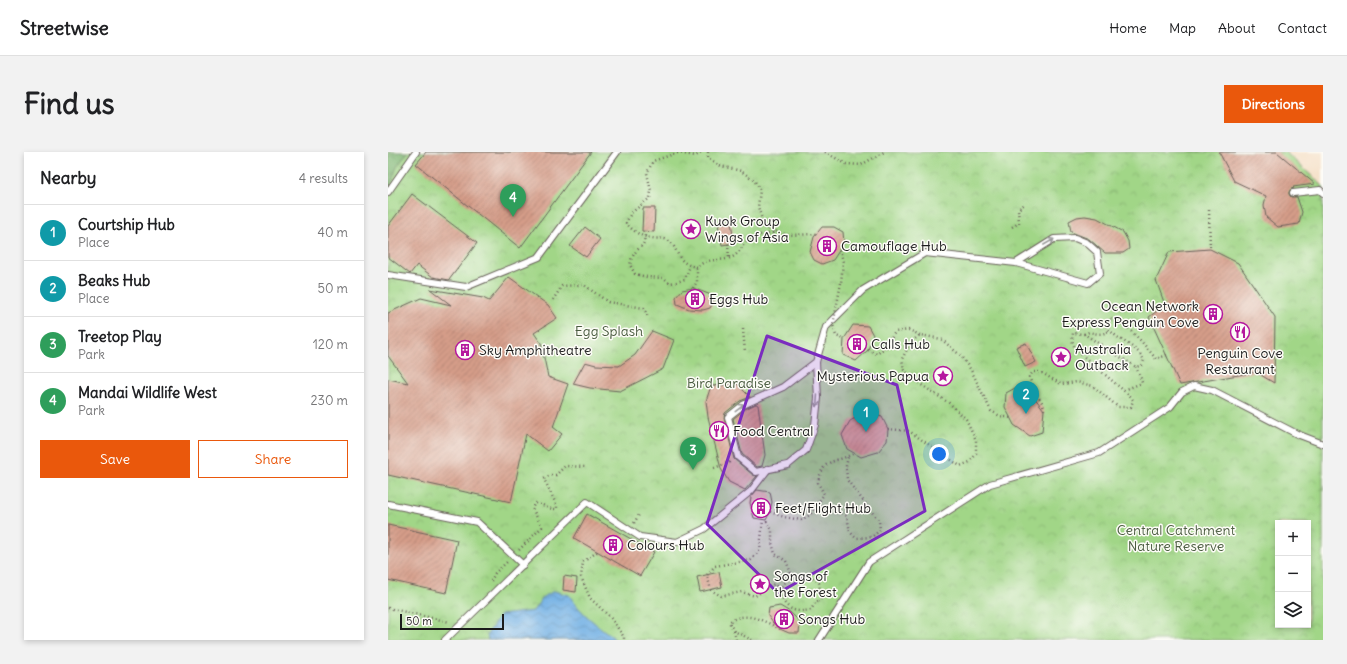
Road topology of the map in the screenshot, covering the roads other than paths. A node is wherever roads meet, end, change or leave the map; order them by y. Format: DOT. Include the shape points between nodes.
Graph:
graph roads {
  1 [pos="416,152"];
  2 [pos="617,152"];
  3 [pos="388,192"];
  4 [pos="1293,193"];
  5 [pos="1323,193"];
  6 [pos="1016,263"];
  7 [pos="388,275"];
  8 [pos="816,362"];
  9 [pos="1323,444"];
  10 [pos="768,470"];
  11 [pos="388,504"];
  12 [pos="523,565"];
  13 [pos="445,640"];
  14 [pos="819,640"];
  1 -- 3 [label="lane"];
  2 -- 7 [label="lane" via="540,257 466,287"];
  4 -- 5 [label="lane" via="1320,190"];
  6 -- 6 [label="lane, one-way" via="1054,238 1074,238 1097,252 1100,273 1088,283"];
  6 -- 8 [label="lane" via="925,253 863,290 826,327"];
  8 -- 10 [label="lane, one-way" via="818,398 815,425 806,450 788,465"];
  10 -- 8 [label="lane, one-way" via="756,472 738,457 728,417 743,405 783,387"];
  9 -- 14 [label="lane" via="1297,434 1212,390 1194,386 1182,392 1170,407 1099,453 990,484 869,562"];
  10 -- 12 [label="lane" via="751,491 704,529 677,542 640,537 587,502"];
  11 -- 12 [label="lane" via="476,522"];
  12 -- 13 [label="lane"];
}
